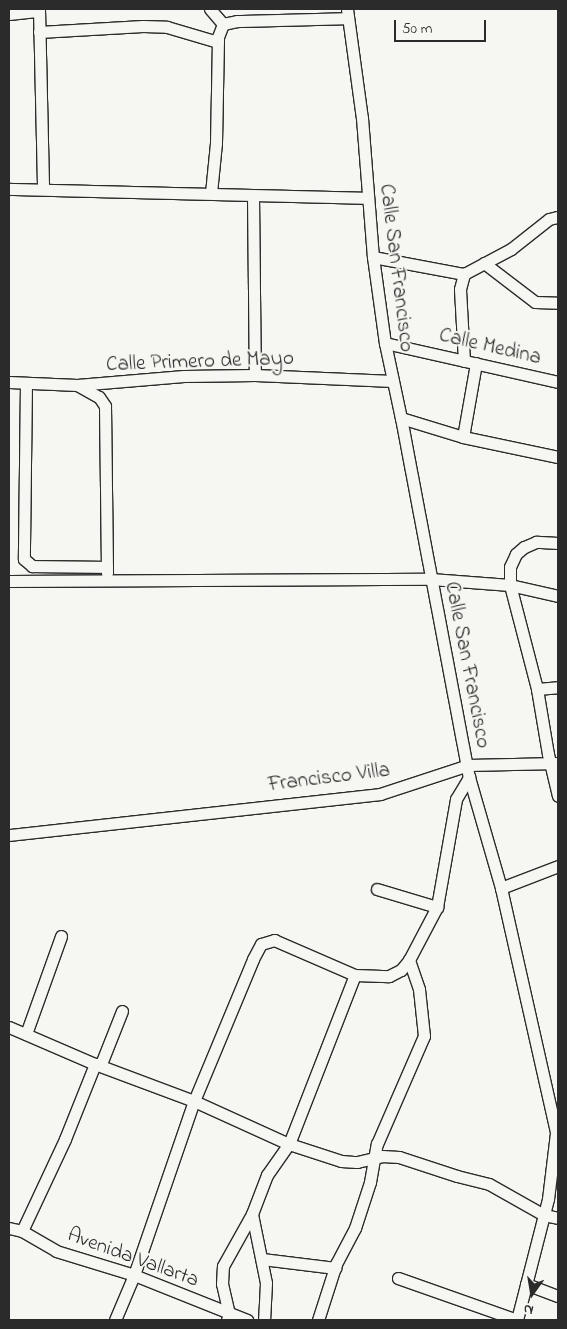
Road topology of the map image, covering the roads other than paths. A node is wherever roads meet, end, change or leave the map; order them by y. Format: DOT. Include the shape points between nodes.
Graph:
graph roads {
  1 [pos="210,9"];
  2 [pos="39,10"];
  3 [pos="9,14"];
  4 [pos="348,14"];
  5 [pos="223,24"];
  6 [pos="38,32"];
  7 [pos="218,42"];
  8 [pos="9,189"];
  9 [pos="43,189"];
  10 [pos="211,193"];
  11 [pos="253,196"];
  12 [pos="367,198"];
  13 [pos="558,217"];
  14 [pos="373,257"];
  15 [pos="484,263"];
  16 [pos="464,274"];
  17 [pos="558,303"];
  18 [pos="385,343"];
  19 [pos="464,361"];
  20 [pos="476,363"];
  21 [pos="255,375"];
  22 [pos="393,381"];
  23 [pos="9,382"];
  24 [pos="558,382"];
  25 [pos="26,383"];
  26 [pos="77,385"];
  27 [pos="402,418"];
  28 [pos="463,437"];
  29 [pos="558,457"];
  30 [pos="558,543"];
  31 [pos="107,566"];
  32 [pos="431,579"];
  33 [pos="107,580"];
  34 [pos="9,581"];
  35 [pos="510,586"];
  36 [pos="558,596"];
  37 [pos="558,687"];
  38 [pos="537,690"];
  39 [pos="555,763"];
  40 [pos="468,771"];
  41 [pos="558,796"];
  42 [pos="9,836"];
  43 [pos="558,866"];
  44 [pos="501,888"];
  45 [pos="377,889"];
  46 [pos="437,907"];
  47 [pos="61,936"];
  48 [pos="409,960"];
  49 [pos="355,975"];
  50 [pos="122,1011"];
  51 [pos="9,1028"];
  52 [pos="26,1034"];
  53 [pos="98,1064"];
  54 [pos="194,1101"];
  55 [pos="289,1144"];
  56 [pos="376,1158"];
  57 [pos="555,1179"];
  58 [pos="252,1214"];
  59 [pos="544,1215"];
  60 [pos="558,1218"];
  61 [pos="9,1228"];
  62 [pos="22,1231"];
  63 [pos="262,1259"];
  64 [pos="335,1268"];
  65 [pos="134,1275"];
  66 [pos="398,1278"];
  67 [pos="526,1284"];
  68 [pos="558,1296"];
  69 [pos="228,1317"];
  70 [pos="115,1320"];
  71 [pos="247,1320"];
  72 [pos="264,1320"];
  73 [pos="318,1320"];
  74 [pos="517,1320"];
  1 -- 5 [label="street"];
  2 -- 3 [label="street"];
  2 -- 6 [label="street"];
  4 -- 5 [label="street"];
  4 -- 12 [label="street, Calle San Francisco" via="362,118"];
  5 -- 7 [label="street"];
  6 -- 7 [label="street" via="167,27"];
  6 -- 9 [label="street"];
  7 -- 10 [label="street" via="216,143"];
  8 -- 9 [label="street"];
  9 -- 10 [label="street"];
  10 -- 11 [label="street"];
  11 -- 12 [label="street"];
  11 -- 21 [label="street"];
  12 -- 14 [label="street, Calle San Francisco"];
  13 -- 15 [label="street" via="549,219 511,249"];
  14 -- 16 [label="street"];
  14 -- 18 [label="street, Calle San Francisco"];
  15 -- 16 [label="street"];
  15 -- 17 [label="street" via="535,302"];
  16 -- 19 [label="street" via="460,289"];
  18 -- 19 [label="street, Calle Medina"];
  18 -- 22 [label="street, Calle San Francisco"];
  19 -- 20 [label="street, Calle Medina"];
  20 -- 24 [label="street, Calle Medina"];
  20 -- 28 [label="street"];
  21 -- 22 [label="street, Calle Primero de Mayo"];
  21 -- 26 [label="street, Calle Primero de Mayo" via="184,376"];
  22 -- 27 [label="street, Calle San Francisco"];
  23 -- 25 [label="street, Calle Primero de Mayo"];
  25 -- 26 [label="street, Calle Primero de Mayo"];
  25 -- 31 [label="street" via="24,559 32,566"];
  26 -- 31 [label="street" via="99,397 105,406"];
  27 -- 28 [label="street"];
  27 -- 32 [label="street, Calle San Francisco"];
  28 -- 29 [label="street"];
  30 -- 35 [label="street" via="536,542 516,554 510,566"];
  31 -- 33 [label="street"];
  32 -- 33 [label="street"];
  32 -- 35 [label="street"];
  32 -- 40 [label="street, Calle San Francisco"];
  33 -- 34 [label="street"];
  35 -- 36 [label="street"];
  35 -- 38 [label="street"];
  37 -- 38 [label="street"];
  38 -- 39 [label="street" via="548,754"];
  39 -- 40 [label="street, Francisco Villa"];
  39 -- 41 [label="street"];
  40 -- 42 [label="street, Francisco Villa" via="380,794"];
  40 -- 44 [label="street, Calle San Francisco"];
  40 -- 46 [label="street" via="456,799"];
  43 -- 44 [label="street"];
  44 -- 57 [label="street, Calle San Francisco" via="556,1133"];
  45 -- 46 [label="street"];
  46 -- 48 [label="street"];
  47 -- 52 [label="street"];
  48 -- 49 [label="street" via="401,970 389,976"];
  48 -- 56 [label="street" via="419,988 424,1036 374,1151"];
  49 -- 54 [label="street" via="274,940 261,944"];
  49 -- 55 [label="street"];
  50 -- 53 [label="street"];
  51 -- 52 [label="street"];
  52 -- 53 [label="street"];
  53 -- 54 [label="street"];
  53 -- 62 [label="street"];
  54 -- 55 [label="street"];
  54 -- 65 [label="street"];
  55 -- 56 [label="street" via="340,1161"];
  55 -- 58 [label="street" via="267,1175"];
  56 -- 59 [label="street" via="399,1157 489,1184"];
  56 -- 64 [label="street" via="355,1228"];
  57 -- 59 [label="street, Calle San Francisco"];
  58 -- 63 [label="street"];
  58 -- 69 [label="street" via="223,1266 222,1284"];
  59 -- 60 [label="street"];
  59 -- 67 [label="street, Calle San Francisco"];
  61 -- 62 [label="street, Avenida Vallarta"];
  62 -- 65 [label="street, Avenida Vallarta" via="56,1251"];
  63 -- 64 [label="street"];
  63 -- 72 [label="street" via="266,1283"];
  64 -- 73 [label="street"];
  65 -- 69 [label="street, Avenida Vallarta"];
  65 -- 70 [label="street"];
  66 -- 74 [label="street"];
  67 -- 68 [label="street"];
  67 -- 74 [label="street, Calle San Francisco"];
  69 -- 71 [label="street, Avenida Vallarta"];
}
